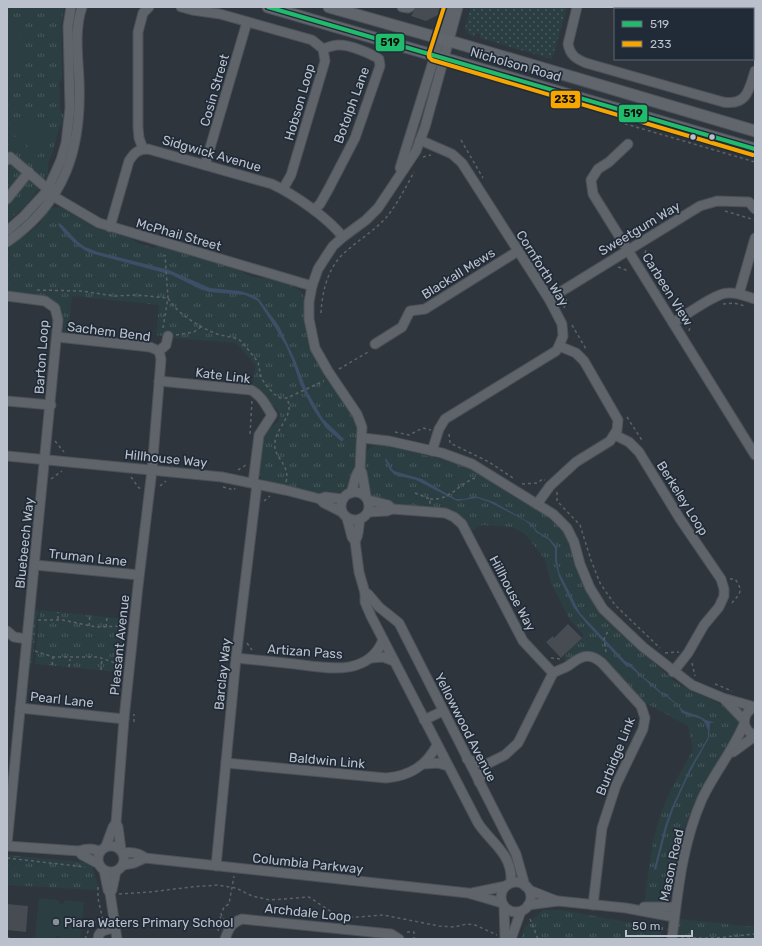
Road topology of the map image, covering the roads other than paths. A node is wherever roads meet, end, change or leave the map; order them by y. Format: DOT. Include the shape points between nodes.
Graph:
graph roads {
  1 [pos="71,7"];
  2 [pos="82,7"];
  3 [pos="149,7"];
  4 [pos="181,7"];
  5 [pos="268,7"];
  6 [pos="329,7"];
  7 [pos="402,7"];
  8 [pos="410,7"];
  9 [pos="450,7"];
  10 [pos="458,7"];
  11 [pos="577,7"];
  12 [pos="246,22"];
  13 [pos="444,40"];
  14 [pos="323,49"];
  15 [pos="440,56"];
  16 [pos="755,71"];
  17 [pos="755,131"];
  18 [pos="420,140"];
  19 [pos="628,144"];
  20 [pos="143,149"];
  21 [pos="755,149"];
  22 [pos="7,160"];
  23 [pos="205,165"];
  24 [pos="28,172"];
  25 [pos="396,179"];
  26 [pos="283,189"];
  27 [pos="50,194"];
  28 [pos="7,199"];
  29 [pos="752,206"];
  30 [pos="314,210"];
  31 [pos="110,227"];
  32 [pos="7,231"];
  33 [pos="343,237"];
  34 [pos="755,238"];
  35 [pos="7,242"];
  36 [pos="628,250"];
  37 [pos="518,251"];
  38 [pos="312,286"];
  39 [pos="739,294"];
  40 [pos="7,296"];
  41 [pos="549,299"];
  42 [pos="755,299"];
  43 [pos="673,323"];
  44 [pos="168,335"];
  45 [pos="57,337"];
  46 [pos="376,344"];
  47 [pos="560,346"];
  48 [pos="159,351"];
  49 [pos="158,381"];
  50 [pos="7,401"];
  51 [pos="51,405"];
  52 [pos="615,435"];
  53 [pos="363,438"];
  54 [pos="432,451"];
  55 [pos="755,455"];
  56 [pos="7,456"];
  57 [pos="45,460"];
  58 [pos="360,469"];
  59 [pos="152,470"];
  60 [pos="255,484"];
  61 [pos="351,493"];
  62 [pos="367,498"];
  63 [pos="320,499"];
  64 [pos="343,499"];
  65 [pos="537,504"];
  66 [pos="392,509"];
  67 [pos="368,512"];
  68 [pos="345,515"];
  69 [pos="360,519"];
  70 [pos="355,541"];
  71 [pos="35,565"];
  72 [pos="139,575"];
  73 [pos="365,593"];
  74 [pos="9,636"];
  75 [pos="27,639"];
  76 [pos="383,640"];
  77 [pos="236,658"];
  78 [pos="370,658"];
  79 [pos="394,661"];
  80 [pos="673,672"];
  81 [pos="553,673"];
  82 [pos="723,698"];
  83 [pos="755,707"];
  84 [pos="20,708"];
  85 [pos="443,711"];
  86 [pos="124,719"];
  87 [pos="424,720"];
  88 [pos="744,722"];
  89 [pos="755,736"];
  90 [pos="7,741"];
  91 [pos="17,742"];
  92 [pos="437,745"];
  93 [pos="727,757"];
  94 [pos="468,759"];
  95 [pos="226,763"];
  96 [pos="424,764"];
  97 [pos="487,764"];
  98 [pos="448,766"];
  99 [pos="479,782"];
  100 [pos="116,823"];
  101 [pos="7,845"];
  102 [pos="103,849"];
  103 [pos="79,851"];
  104 [pos="122,851"];
  105 [pos="145,858"];
  106 [pos="123,864"];
  107 [pos="216,866"];
  108 [pos="101,867"];
  109 [pos="116,871"];
  110 [pos="508,884"];
  111 [pos="527,888"];
  112 [pos="110,893"];
  113 [pos="468,893"];
  114 [pos="558,901"];
  115 [pos="503,905"];
  116 [pos="593,905"];
  117 [pos="524,908"];
  118 [pos="674,912"];
  119 [pos="115,928"];
  120 [pos="221,936"];
  121 [pos="503,938"];
  122 [pos="98,939"];
  123 [pos="117,939"];
  124 [pos="399,939"];
  125 [pos="511,939"];
  126 [pos="672,939"];
  1 -- 27 [label="street" via="68,26 69,126"];
  2 -- 27 [label="street" via="77,35 80,85 75,145 63,180"];
  3 -- 20 [label="street" via="143,13 138,32 138,127"];
  4 -- 12 [label="street, Hobson Loop"];
  5 -- 15 [label="main road, Nicholson Road"];
  6 -- 13 [label="main road, Nicholson Road"];
  7 -- 8 [label="street"];
  9 -- 13 [label="street"];
  10 -- 13 [label="street"];
  11 -- 16 [label="street" via="568,44 575,58 586,63 729,103 736,103 747,95"];
  12 -- 14 [label="street, Hobson Loop" via="312,40"];
  12 -- 23 [label="street, Cosin Street"];
  13 -- 15 [label="street"];
  13 -- 17 [label="main road, Nicholson Road"];
  14 -- 26 [label="street, Hobson Loop" via="325,62 294,165"];
  14 -- 30 [label="street, Botolph Lane" via="341,45 372,54 379,59 380,66 355,138 328,190"];
  15 -- 18 [label="street"];
  15 -- 21 [label="main road, Nicholson Road"];
  15 -- 25 [label="street"];
  18 -- 25 [label="street" via="416,151"];
  18 -- 37 [label="street, Cornforth Way" via="452,154 462,164"];
  19 -- 36 [label="street, Carbeen View" via="598,169 591,180 593,194"];
  20 -- 23 [label="street, Sidgwick Avenue"];
  20 -- 31 [label="street, Sidgwick Avenue" via="134,154 129,161"];
  22 -- 24 [label="street, McPhail Street" via="10,156"];
  23 -- 26 [label="street, Sidgwick Avenue"];
  24 -- 27 [label="street, McPhail Street"];
  24 -- 28 [label="street"];
  25 -- 33 [label="street" via="378,208"];
  26 -- 30 [label="street, Sidgwick Avenue"];
  27 -- 31 [label="street, McPhail Street" via="92,220"];
  27 -- 32 [label="street"];
  27 -- 35 [label="street" via="32,222"];
  29 -- 36 [label="street, Sweetgum Way" via="717,200 708,203"];
  30 -- 33 [label="street, Sidgwick Avenue"];
  31 -- 38 [label="street, McPhail Street"];
  33 -- 38 [label="street" via="326,254"];
  34 -- 39 [label="street"];
  36 -- 41 [label="street, Sweetgum Way"];
  36 -- 43 [label="street, Carbeen View"];
  37 -- 41 [label="street, Cornforth Way"];
  37 -- 46 [label="street, Blackall Mews" via="425,309 410,310 402,327"];
  38 -- 53 [label="street" via="309,319 315,348 360,420"];
  39 -- 42 [label="street"];
  39 -- 43 [label="street" via="726,293 717,296"];
  40 -- 45 [label="street, Barton Loop" via="45,301 53,306 58,314"];
  41 -- 47 [label="street, Cornforth Way" via="562,324 563,336"];
  43 -- 55 [label="street, Carbeen View"];
  44 -- 48 [label="street" via="166,345"];
  45 -- 48 [label="street, Sachem Bend" via="150,347"];
  45 -- 51 [label="street, Barton Loop"];
  47 -- 52 [label="street" via="576,353 584,361 618,420"];
  47 -- 54 [label="street" via="556,351 445,419"];
  48 -- 49 [label="street, Sachem Bend" via="161,359"];
  49 -- 59 [label="street, Sachem Bend"];
  49 -- 60 [label="street, Kate Link" via="254,392 261,397 272,416 259,435"];
  50 -- 51 [label="street"];
  51 -- 57 [label="street, Barton Loop"];
  52 -- 65 [label="street" via="610,441 576,462 552,484"];
  52 -- 80 [label="street, Berkeley Loop" via="629,442 639,452 721,579 724,589 724,596 718,607"];
  53 -- 54 [label="street"];
  53 -- 58 [label="street"];
  54 -- 65 [label="street" via="472,464"];
  56 -- 57 [label="street, Hillhouse Way"];
  57 -- 59 [label="street, Hillhouse Way"];
  57 -- 71 [label="street, Bluebeech Way"];
  58 -- 61 [label="street"];
  58 -- 62 [label="street"];
  59 -- 60 [label="street, Hillhouse Way" via="222,477"];
  59 -- 72 [label="street, Pleasant Avenue"];
  60 -- 63 [label="street, Hillhouse Way"];
  60 -- 77 [label="street, Barclay Way"];
  61 -- 62 [label="street" via="359,492"];
  61 -- 64 [label="street"];
  62 -- 66 [label="street, Hillhouse Way" via="388,505"];
  62 -- 67 [label="street"];
  63 -- 64 [label="street, Hillhouse Way"];
  63 -- 68 [label="street, Hillhouse Way"];
  64 -- 68 [label="street"];
  65 -- 80 [label="street" via="553,514 567,528 580,564 603,609 642,648"];
  66 -- 67 [label="street, Hillhouse Way"];
  66 -- 81 [label="street, Hillhouse Way" via="445,514 462,524 523,641"];
  67 -- 69 [label="street"];
  68 -- 69 [label="street" via="355,520"];
  68 -- 70 [label="street, Yellowwood Avenue"];
  69 -- 70 [label="street, Yellowwood Avenue"];
  70 -- 73 [label="street, Yellowwood Avenue"];
  71 -- 72 [label="street, Truman Lane"];
  71 -- 75 [label="street, Bluebeech Way"];
  72 -- 86 [label="street, Pleasant Avenue"];
  73 -- 76 [label="street, Yellowwood Avenue" via="367,607"];
  73 -- 85 [label="street, Yellowwood Avenue" via="399,623"];
  74 -- 75 [label="street"];
  75 -- 84 [label="street, Bluebeech Way"];
  76 -- 78 [label="street"];
  76 -- 79 [label="street, Yellowwood Avenue"];
  77 -- 78 [label="street, Artizan Pass" via="337,668 354,665"];
  77 -- 95 [label="street, Barclay Way"];
  78 -- 79 [label="street, Artizan Pass" via="383,657"];
  79 -- 87 [label="street, Yellowwood Avenue"];
  80 -- 82 [label="street" via="692,685"];
  81 -- 97 [label="street" via="518,743 505,755"];
  81 -- 116 [label="street, Burbidge Link" via="580,657 595,658 641,706 645,718 643,729 616,785 602,828"];
  82 -- 83 [label="street"];
  82 -- 88 [label="street"];
  83 -- 88 [label="street, Mason Road" via="747,712"];
  84 -- 86 [label="street, Pearl Lane"];
  84 -- 91 [label="street, Bluebeech Way"];
  85 -- 87 [label="street"];
  85 -- 94 [label="street, Yellowwood Avenue"];
  86 -- 100 [label="street, Pleasant Avenue"];
  87 -- 92 [label="street, Yellowwood Avenue"];
  88 -- 89 [label="street" via="749,732"];
  88 -- 93 [label="street, Mason Road"];
  89 -- 93 [label="street, Mason Road"];
  90 -- 91 [label="street"];
  91 -- 101 [label="street, Bluebeech Way"];
  92 -- 96 [label="street, Baldwin Link"];
  92 -- 98 [label="street, Yellowwood Avenue"];
  93 -- 118 [label="street, Mason Road" via="703,798 690,829"];
  94 -- 97 [label="street"];
  94 -- 99 [label="street, Yellowwood Avenue"];
  95 -- 96 [label="street, Baldwin Link" via="386,778 401,775"];
  95 -- 107 [label="street, Barclay Way"];
  96 -- 98 [label="street, Baldwin Link" via="438,763"];
  97 -- 99 [label="street"];
  98 -- 110 [label="street, Yellowwood Avenue" via="478,823 500,848 510,866"];
  99 -- 111 [label="street, Yellowwood Avenue" via="516,854"];
  100 -- 102 [label="street, Pleasant Avenue"];
  100 -- 104 [label="street, Pleasant Avenue"];
  101 -- 103 [label="street"];
  102 -- 103 [label="street"];
  102 -- 104 [label="street" via="114,846"];
  102 -- 108 [label="street" via="98,856"];
  103 -- 108 [label="street"];
  104 -- 105 [label="street, Columbia Parkway"];
  104 -- 106 [label="street"];
  105 -- 106 [label="street, Columbia Parkway"];
  105 -- 107 [label="street, Columbia Parkway"];
  106 -- 109 [label="street"];
  107 -- 113 [label="street, Columbia Parkway"];
  108 -- 109 [label="street" via="107,872"];
  108 -- 112 [label="street"];
  109 -- 112 [label="street"];
  110 -- 111 [label="street" via="516,882"];
  110 -- 113 [label="street, Columbia Parkway"];
  110 -- 115 [label="street" via="502,891"];
  111 -- 114 [label="street"];
  111 -- 117 [label="street" via="530,900"];
  112 -- 119 [label="street"];
  113 -- 115 [label="street, Columbia Parkway"];
  114 -- 116 [label="street"];
  114 -- 117 [label="street"];
  115 -- 117 [label="street" via="515,912"];
  115 -- 121 [label="street"];
  116 -- 118 [label="street"];
  117 -- 125 [label="street"];
  118 -- 126 [label="street, Mason Road"];
  119 -- 122 [label="street" via="100,932"];
  119 -- 123 [label="street"];
  120 -- 124 [label="street, Archdale Loop" via="234,922 242,919 391,934"];
}
